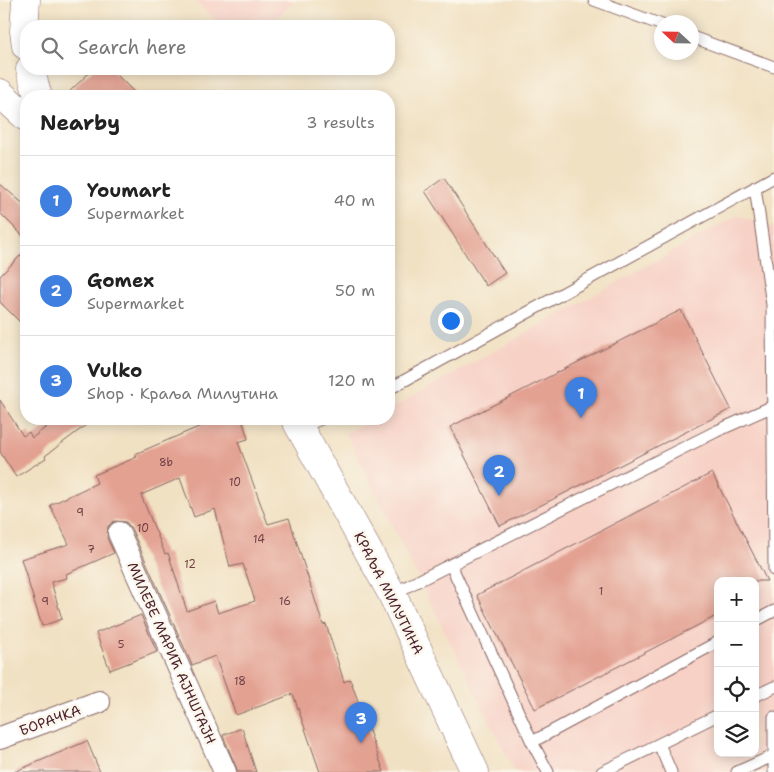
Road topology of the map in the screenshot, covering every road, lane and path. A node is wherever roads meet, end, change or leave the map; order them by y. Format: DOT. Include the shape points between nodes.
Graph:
graph roads {
  1 [pos="26,0"];
  2 [pos="594,0"];
  3 [pos="25,20"];
  4 [pos="654,22"];
  5 [pos="699,39"];
  6 [pos="774,67"];
  7 [pos="32,75"];
  8 [pos="36,90"];
  9 [pos="0,93"];
  10 [pos="20,111"];
  11 [pos="774,177"];
  12 [pos="755,187"];
  13 [pos="395,386"];
  14 [pos="771,406"];
  15 [pos="307,425"];
  16 [pos="119,533"];
  17 [pos="450,565"];
  18 [pos="774,570"];
  19 [pos="392,594"];
  20 [pos="774,611"];
  21 [pos="759,619"];
  22 [pos="714,644"];
  23 [pos="774,687"];
  24 [pos="759,694"];
  25 [pos="100,702"];
  26 [pos="714,717"];
  27 [pos="774,717"];
  28 [pos="0,738"];
  29 [pos="532,742"];
  30 [pos="659,744"];
  31 [pos="773,756"];
  32 [pos="225,772"];
  33 [pos="475,772"];
  34 [pos="548,772"];
  35 [pos="602,772"];
  36 [pos="671,772"];
  37 [pos="737,772"];
  38 [pos="774,772"];
  1 -- 3 [label="main road"];
  2 -- 4 [label="lane"];
  5 -- 6 [label="lane"];
  7 -- 8 [label="main road"];
  9 -- 10 [label="main road"];
  11 -- 12 [label="lane"];
  12 -- 13 [label="lane"];
  12 -- 14 [label="lane" via="772,305"];
  14 -- 17 [label="lane"];
  14 -- 18 [label="lane"];
  15 -- 19 [label="main road, КРАЉА МИЛУТИНА"];
  16 -- 32 [label="street, МИЛЕВЕ МАРИЋ АЈНШТАЈН"];
  17 -- 19 [label="lane"];
  17 -- 29 [label="lane"];
  19 -- 33 [label="main road, КРАЉА МИЛУТИНА"];
  20 -- 21 [label="lane"];
  22 -- 29 [label="lane"];
  23 -- 24 [label="lane"];
  25 -- 28 [label="street, БОРАЧКА"];
  26 -- 30 [label="lane"];
  27 -- 31 [label="lane"];
  29 -- 34 [label="lane"];
  30 -- 35 [label="lane"];
  30 -- 36 [label="lane"];
  31 -- 37 [label="lane"];
  31 -- 38 [label="lane"];
}
